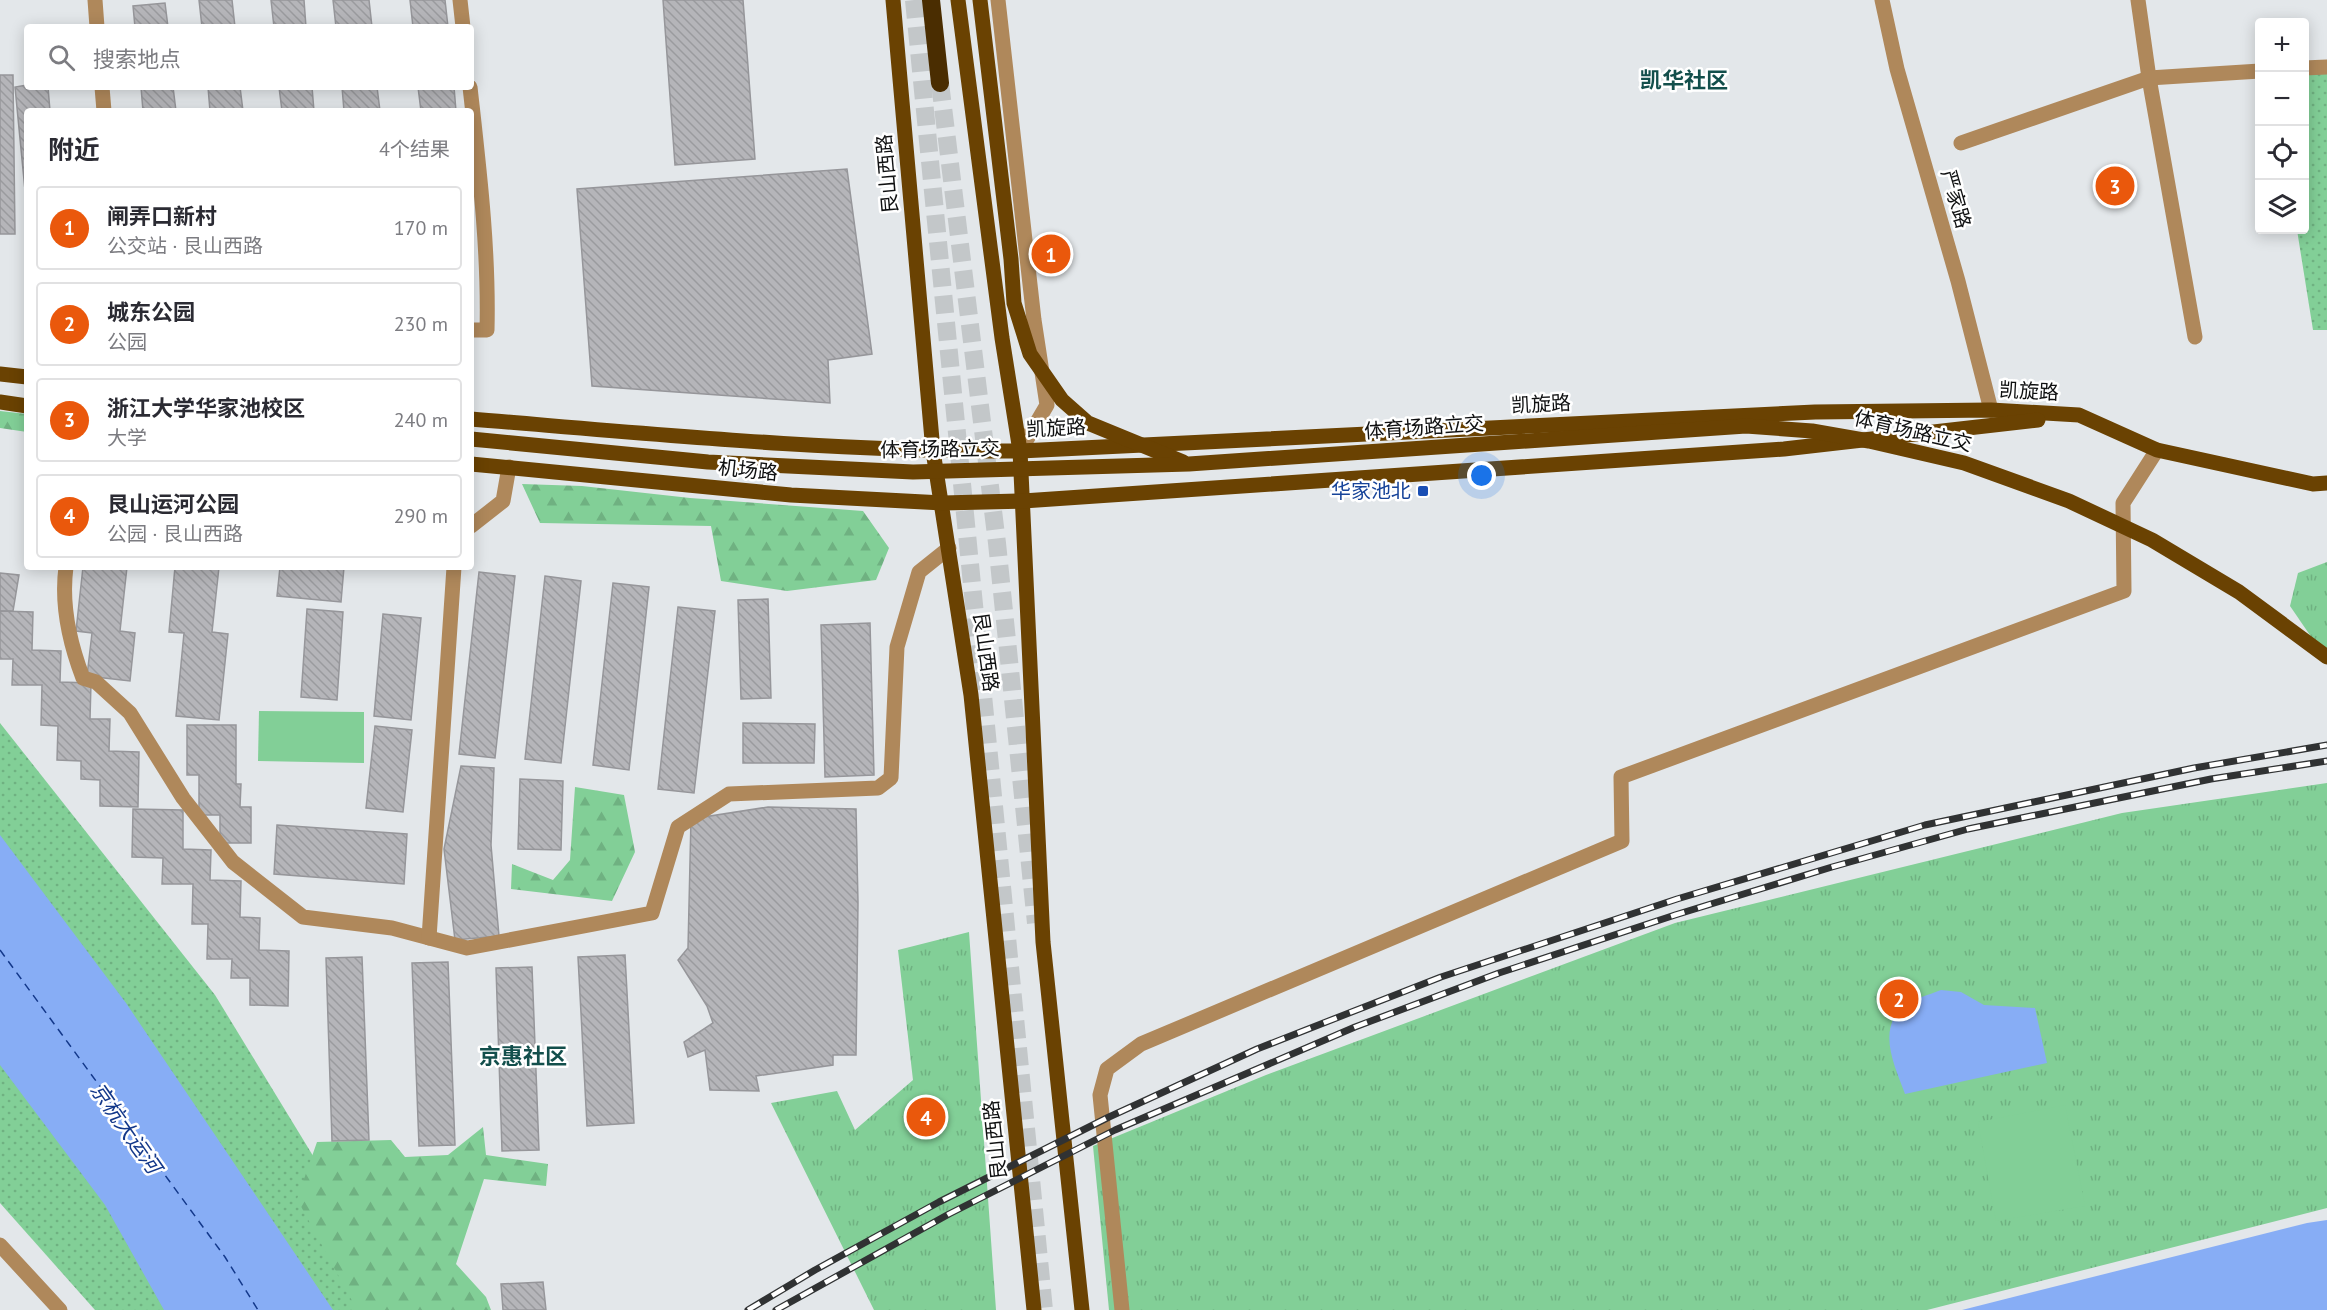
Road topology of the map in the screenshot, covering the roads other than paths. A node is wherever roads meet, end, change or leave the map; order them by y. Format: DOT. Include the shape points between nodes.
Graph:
graph roads {
  1 [pos="94,0"];
  2 [pos="460,0"];
  3 [pos="893,0"];
  4 [pos="931,0"];
  5 [pos="958,0"];
  6 [pos="980,0"];
  7 [pos="998,0"];
  8 [pos="1882,0"];
  9 [pos="2138,0"];
  10 [pos="97,24"];
  11 [pos="464,24"];
  12 [pos="2327,67"];
  13 [pos="2309,68"];
  14 [pos="2255,71"];
  15 [pos="2148,78"];
  16 [pos="940,83"];
  17 [pos="102,90"];
  18 [pos="470,90"];
  19 [pos="104,108"];
  20 [pos="472,108"];
  21 [pos="474,124"];
  22 [pos="1961,143"];
  23 [pos="474,330"];
  24 [pos="2195,337"];
  25 [pos="0,374"];
  26 [pos="24,377"];
  27 [pos="0,402"];
  28 [pos="24,405"];
  29 [pos="1991,410"];
  30 [pos="2079,415"];
  31 [pos="474,419"];
  32 [pos="474,439"];
  33 [pos="1020,450"];
  34 [pos="2157,450"];
  35 [pos="933,451"];
  36 [pos="474,464"];
  37 [pos="1189,464"];
  38 [pos="510,467"];
  39 [pos="2327,483"];
  40 [pos="1023,501"];
  41 [pos="943,503"];
  42 [pos="474,524"];
  43 [pos="949,548"];
  44 [pos="66,570"];
  45 [pos="454,570"];
  46 [pos="2327,657"];
  47 [pos="429,938"];
  48 [pos="0,1245"];
  49 [pos="60,1310"];
  50 [pos="1034,1310"];
  51 [pos="1083,1310"];
  52 [pos="1122,1310"];
  1 -- 10 [label="street"];
  2 -- 11 [label="street"];
  3 -- 35 [label="main road, 艮山西路"];
  4 -- 16 [label="highway"];
  5 -- 33 [label="main road, 艮山西路"];
  6 -- 37 [label="main road, bridge" via="1014,303 1030,354 1062,400 1088,423"];
  7 -- 33 [label="street" via="1047,405"];
  8 -- 29 [label="street, 严家路" via="1897,69"];
  9 -- 15 [label="street"];
  12 -- 13 [label="street"];
  14 -- 15 [label="street"];
  15 -- 22 [label="street"];
  15 -- 24 [label="street"];
  17 -- 19 [label="street"];
  18 -- 20 [label="street"];
  21 -- 23 [label="street" via="488,297 487,330"];
  25 -- 26 [label="main road"];
  27 -- 28 [label="main road"];
  29 -- 30 [label="main road, 凯旋路"];
  29 -- 33 [label="main road, 凯旋路" via="1815,412"];
  30 -- 34 [label="main road, 凯旋路"];
  30 -- 40 [label="main road, 凯旋路" via="1785,448"];
  31 -- 35 [label="main road, 机场路" via="763,443"];
  32 -- 37 [label="main road, 体育场路立交, bridge" via="708,462 890,471"];
  33 -- 35 [label="main road, 凯旋路"];
  33 -- 40 [label="main road, 艮山西路"];
  34 -- 39 [label="main road, 凯旋路" via="2313,484"];
  34 -- 52 [label="street" via="2124,503 2124,591 1621,777 1622,841 1141,1044 1107,1069 1100,1095"];
  35 -- 41 [label="main road, 艮山西路"];
  36 -- 38 [label="main road, 机场路"];
  37 -- 46 [label="main road, 体育场路立交, bridge" via="1746,426 1812,431 1964,463 2069,501 2152,540 2239,592"];
  38 -- 41 [label="main road, 机场路" via="791,495"];
  38 -- 42 [label="street" via="503,501"];
  40 -- 41 [label="main road, 机场路"];
  40 -- 51 [label="main road, 艮山西路" via="1044,942"];
  41 -- 43 [label="main road, 艮山西路"];
  43 -- 47 [label="street" via="919,572 897,646 891,778 878,788 729,794 678,826 652,913 467,948"];
  43 -- 50 [label="main road, 艮山西路" via="971,695"];
  44 -- 47 [label="street" via="72,648 83,678 96,682 130,713 183,798 233,862 303,917 392,928"];
  45 -- 47 [label="street"];
  48 -- 49 [label="street"];
}
